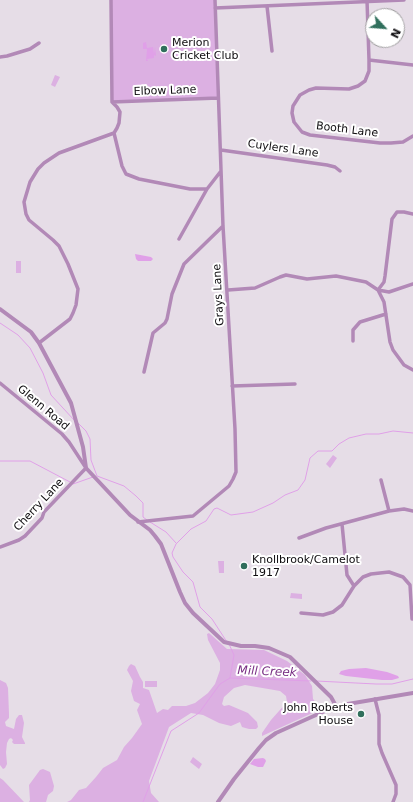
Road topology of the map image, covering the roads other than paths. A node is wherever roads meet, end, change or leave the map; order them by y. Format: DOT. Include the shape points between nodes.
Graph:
graph roads {
  1 [pos="111,0"];
  2 [pos="215,0"];
  3 [pos="278,0"];
  4 [pos="404,0"];
  5 [pos="367,1"];
  6 [pos="267,6"];
  7 [pos="279,6"];
  8 [pos="215,8"];
  9 [pos="39,43"];
  10 [pos="272,51"];
  11 [pos="0,57"];
  12 [pos="369,60"];
  13 [pos="413,65"];
  14 [pos="218,98"];
  15 [pos="112,102"];
  16 [pos="114,133"];
  17 [pos="413,136"];
  18 [pos="222,150"];
  19 [pos="221,171"];
  20 [pos="340,171"];
  21 [pos="207,189"];
  22 [pos="413,214"];
  23 [pos="223,226"];
  24 [pos="179,239"];
  25 [pos="413,284"];
  26 [pos="228,290"];
  27 [pos="378,290"];
  28 [pos="0,309"];
  29 [pos="386,314"];
  30 [pos="353,341"];
  31 [pos="39,343"];
  32 [pos="413,371"];
  33 [pos="144,372"];
  34 [pos="0,383"];
  35 [pos="295,384"];
  36 [pos="232,386"];
  37 [pos="86,468"];
  38 [pos="381,480"];
  39 [pos="389,511"];
  40 [pos="413,512"];
  41 [pos="138,522"];
  42 [pos="342,524"];
  43 [pos="299,538"];
  44 [pos="0,547"];
  45 [pos="354,586"];
  46 [pos="301,613"];
  47 [pos="412,619"];
  48 [pos="413,693"];
  49 [pos="375,699"];
  50 [pos="336,706"];
  51 [pos="218,802"];
  52 [pos="393,802"];
  1 -- 15 [label="street"];
  2 -- 8 [label="street, Grays Lane"];
  3 -- 7 [label="street"];
  4 -- 5 [label="street"];
  5 -- 7 [label="street"];
  5 -- 12 [label="street, Booth Lane"];
  6 -- 7 [label="street"];
  6 -- 8 [label="street"];
  6 -- 10 [label="street"];
  8 -- 14 [label="street, Grays Lane"];
  9 -- 11 [label="street" via="30,49"];
  12 -- 13 [label="street"];
  12 -- 17 [label="street, Booth Lane" via="369,71 365,81 358,86 316,88 300,95 293,106 294,122 302,132 310,135 391,144"];
  14 -- 15 [label="street, Elbow Lane"];
  14 -- 18 [label="street, Grays Lane"];
  15 -- 16 [label="street" via="120,112 119,123"];
  16 -- 21 [label="street" via="126,174 190,189"];
  16 -- 31 [label="street" via="54,156 38,169 30,182 24,202 26,214 29,220 59,246 78,289 70,319"];
  18 -- 19 [label="street, Grays Lane"];
  18 -- 20 [label="street, Cuylers Lane" via="327,165"];
  19 -- 21 [label="street"];
  19 -- 23 [label="street, Grays Lane"];
  21 -- 24 [label="street"];
  22 -- 27 [label="street" via="400,212 392,219 384,282"];
  23 -- 26 [label="street, Grays Lane"];
  23 -- 33 [label="street" via="184,264 172,294 167,319 153,333"];
  25 -- 27 [label="street" via="389,292"];
  26 -- 27 [label="street" via="255,288 280,276 307,279 340,277 366,282"];
  26 -- 36 [label="street, Grays Lane"];
  27 -- 29 [label="street"];
  28 -- 31 [label="street" via="31,332"];
  29 -- 30 [label="street" via="360,322 353,330"];
  29 -- 32 [label="street" via="393,350 404,365"];
  31 -- 37 [label="street" via="71,403"];
  34 -- 37 [label="street, Glenn Road" via="62,434"];
  35 -- 36 [label="street"];
  36 -- 41 [label="street, Grays Lane" via="236,472 229,486 193,516"];
  37 -- 41 [label="street"];
  37 -- 44 [label="street, Cherry Lane" via="25,536"];
  38 -- 39 [label="street"];
  39 -- 40 [label="street" via="404,509"];
  39 -- 42 [label="street"];
  41 -- 50 [label="street" via="150,530 161,544 185,602 224,642 241,646 263,646 290,657 331,697"];
  42 -- 43 [label="street"];
  42 -- 45 [label="street" via="347,575"];
  45 -- 46 [label="street" via="342,605 333,612 323,616"];
  45 -- 47 [label="street" via="371,574 389,572 399,575 410,585"];
  48 -- 49 [label="street"];
  49 -- 50 [label="street"];
  49 -- 52 [label="street" via="379,715 379,744 396,785"];
  50 -- 51 [label="street" via="294,724 266,740"];
}
